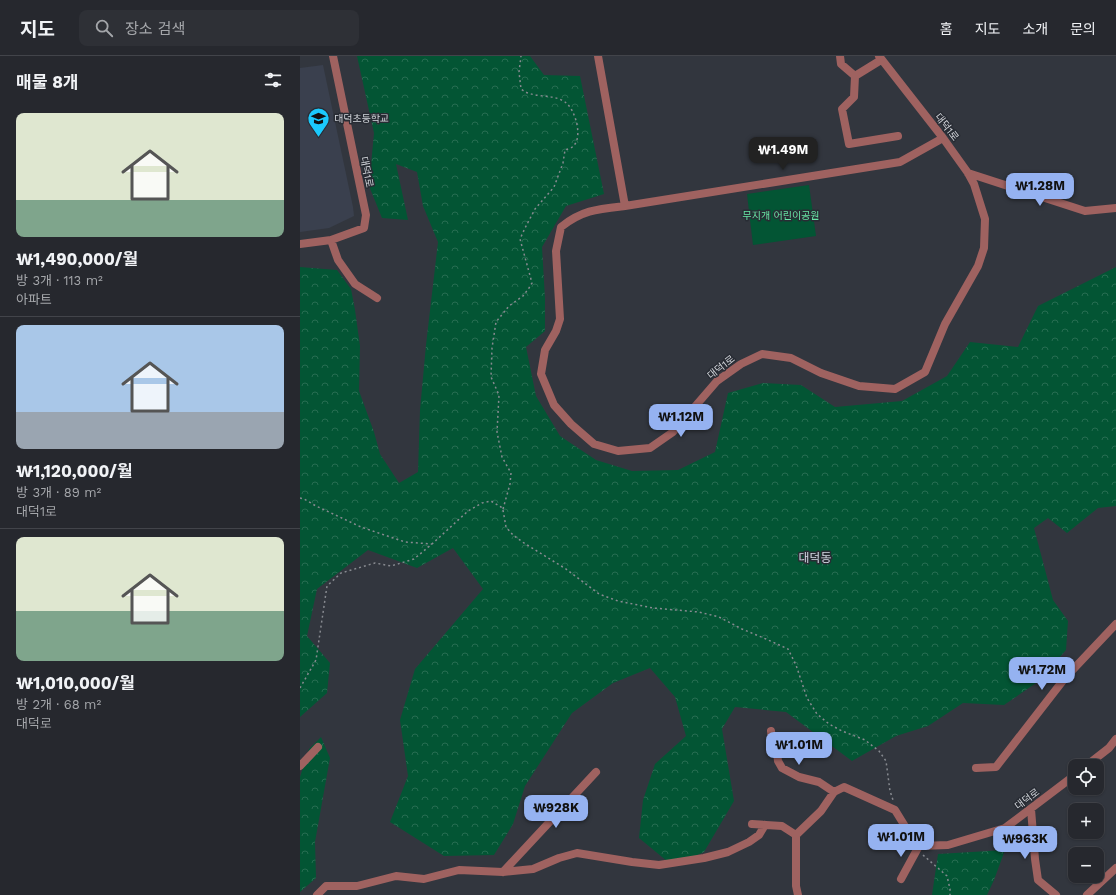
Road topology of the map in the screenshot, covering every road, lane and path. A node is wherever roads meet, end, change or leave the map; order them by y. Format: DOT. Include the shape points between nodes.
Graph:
graph roads {
  1 [pos="333,56"];
  2 [pos="521,56"];
  3 [pos="598,56"];
  4 [pos="840,56"];
  5 [pos="880,58"];
  6 [pos="855,76"];
  7 [pos="898,136"];
  8 [pos="943,138"];
  9 [pos="968,173"];
  10 [pos="624,206"];
  11 [pos="1116,208"];
  12 [pos="331,240"];
  13 [pos="300,244"];
  14 [pos="377,298"];
  15 [pos="300,498"];
  16 [pos="503,510"];
  17 [pos="432,544"];
  18 [pos="1116,624"];
  19 [pos="300,688"];
  20 [pos="771,731"];
  21 [pos="1116,739"];
  22 [pos="318,747"];
  23 [pos="1095,759"];
  24 [pos="300,766"];
  25 [pos="976,768"];
  26 [pos="596,772"];
  27 [pos="1068,780"];
  28 [pos="834,792"];
  29 [pos="1031,809"];
  30 [pos="895,810"];
  31 [pos="752,824"];
  32 [pos="765,825"];
  33 [pos="796,835"];
  34 [pos="918,848"];
  35 [pos="1116,868"];
  36 [pos="503,872"];
  37 [pos="901,878"];
  38 [pos="317,895"];
  39 [pos="798,895"];
  40 [pos="950,895"];
  41 [pos="1056,895"];
  42 [pos="1087,895"];
  1 -- 12 [label="street, 대덕1로" via="366,215 364,228"];
  2 -- 16 [label="path" via="521,89 527,94 551,97 565,102 574,116 578,134 574,146 565,150 554,187 535,209 520,239 532,283 530,288 509,306 496,322 491,377 499,395 497,432 500,448 511,473"];
  3 -- 10 [label="street"];
  4 -- 6 [label="street" via="841,64"];
  5 -- 6 [label="street"];
  5 -- 8 [label="street, 대덕1로"];
  6 -- 7 [label="street" via="854,97 842,109 849,144"];
  8 -- 9 [label="street, 대덕1로"];
  8 -- 10 [label="street, 대덕1로" via="900,162"];
  9 -- 10 [label="street, 대덕1로" via="985,219 984,248 978,266 945,324 925,372 895,389 859,386 821,373 790,358 762,354 741,364 717,381 673,432 650,448 618,451 594,444 570,424 554,405 541,374 545,350 560,319 556,251 561,227 573,217 595,209"];
  9 -- 11 [label="street" via="1085,211"];
  12 -- 13 [label="street, 대덕1로"];
  12 -- 14 [label="street" via="338,260 355,284"];
  15 -- 17 [label="path" via="361,527 405,542"];
  16 -- 17 [label="path" via="491,501 482,503 468,511"];
  16 -- 30 [label="path" via="506,527 513,535 599,594 618,601 653,608 699,612 719,617 788,649 817,714 829,724 865,740 879,751 886,761"];
  17 -- 19 [label="path" via="414,559 391,566 375,563 341,573 327,586 316,660"];
  18 -- 25 [label="street" via="1065,678 996,767"];
  20 -- 28 [label="street" via="773,747 782,768 798,777 819,782"];
  21 -- 23 [label="street"];
  22 -- 24 [label="street"];
  26 -- 36 [label="street"];
  27 -- 29 [label="street, 대덕로"];
  28 -- 30 [label="street" via="844,787"];
  28 -- 33 [label="street" via="820,811"];
  29 -- 34 [label="street, 대덕로" via="1005,828 948,845"];
  29 -- 41 [label="street" via="1038,880"];
  30 -- 34 [label="street"];
  31 -- 32 [label="street"];
  32 -- 33 [label="street" via="782,826"];
  32 -- 36 [label="street" via="759,835 748,842 728,852 704,858 659,865 577,853 533,869"];
  33 -- 39 [label="street"];
  34 -- 37 [label="street"];
  34 -- 40 [label="path" via="947,876"];
  35 -- 42 [label="street"];
  36 -- 38 [label="street" via="459,870 424,879 396,876 357,886 326,886"];
}
